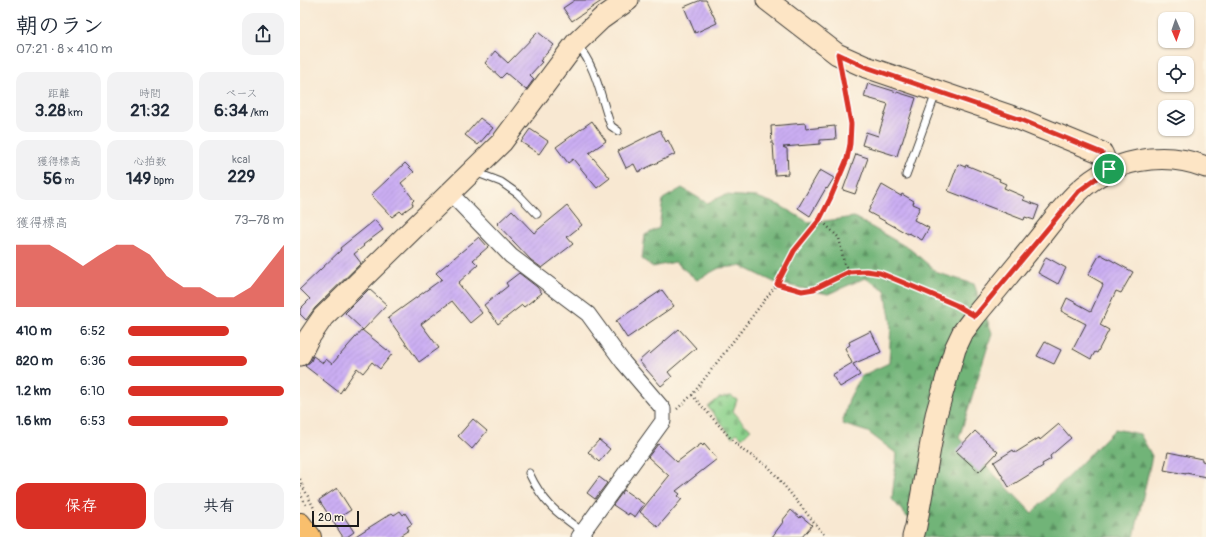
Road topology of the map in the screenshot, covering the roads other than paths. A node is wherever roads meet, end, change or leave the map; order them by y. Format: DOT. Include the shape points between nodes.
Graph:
graph roads {
  1 [pos="628,0"];
  2 [pos="767,0"];
  3 [pos="576,43"];
  4 [pos="937,91"];
  5 [pos="618,131"];
  6 [pos="1206,167"];
  7 [pos="1109,169"];
  8 [pos="474,171"];
  9 [pos="906,175"];
  10 [pos="450,193"];
  11 [pos="537,214"];
  12 [pos="300,355"];
  13 [pos="529,473"];
  14 [pos="308,515"];
  15 [pos="581,534"];
  16 [pos="310,537"];
  17 [pos="913,537"];
  1 -- 3 [label="street" via="601,19"];
  2 -- 4 [label="street" via="838,54 866,67"];
  3 -- 5 [label="lane" via="585,53 591,67 611,126"];
  3 -- 8 [label="street" via="502,142"];
  4 -- 7 [label="street" via="1019,119 1102,153"];
  4 -- 9 [label="lane"];
  6 -- 7 [label="street" via="1195,162 1148,159"];
  7 -- 17 [label="street" via="1074,196 964,332 955,349 936,415"];
  8 -- 10 [label="street"];
  8 -- 11 [label="lane" via="501,182 518,194"];
  10 -- 12 [label="street" via="323,317"];
  10 -- 15 [label="street" via="511,256 588,314 663,410 663,421"];
  13 -- 15 [label="lane" via="543,499"];
  14 -- 16 [label="highway"];
}
